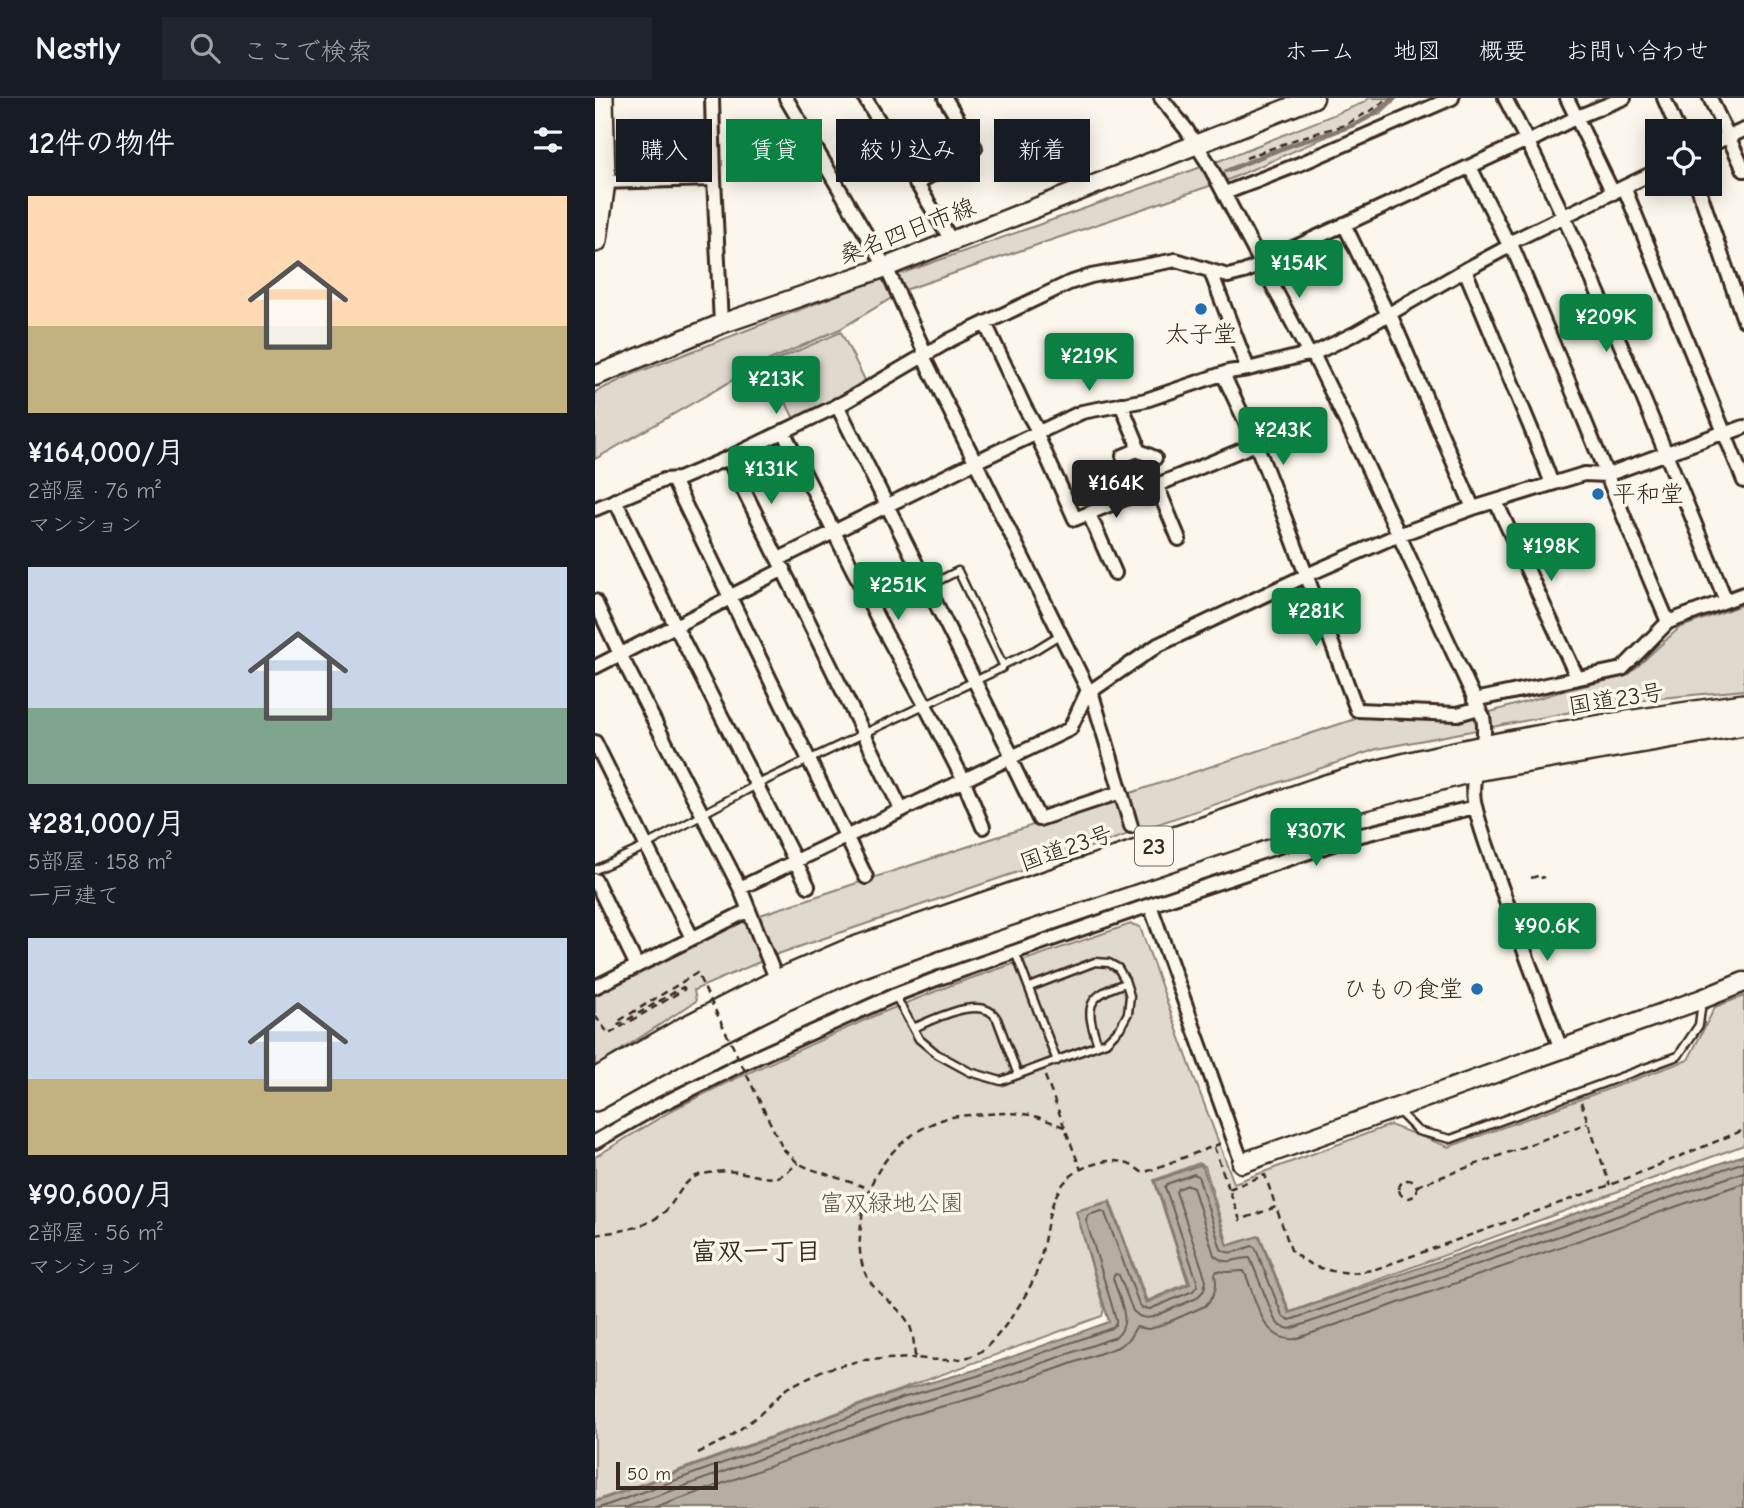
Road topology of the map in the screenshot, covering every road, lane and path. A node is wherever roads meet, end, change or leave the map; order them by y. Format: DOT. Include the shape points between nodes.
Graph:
graph roads {
  1 [pos="601,98"];
  2 [pos="712,98"];
  3 [pos="786,98"];
  4 [pos="865,98"];
  5 [pos="945,98"];
  6 [pos="1161,98"];
  7 [pos="1314,98"];
  8 [pos="1387,98"];
  9 [pos="1452,98"];
  10 [pos="1505,98"];
  11 [pos="1567,98"];
  12 [pos="1624,98"];
  13 [pos="1664,98"];
  14 [pos="1710,98"];
  15 [pos="1577,117"];
  16 [pos="1673,119"];
  17 [pos="1744,130"];
  18 [pos="1729,136"];
  19 [pos="1722,139"];
  20 [pos="1528,141"];
  21 [pos="1197,145"];
  22 [pos="1246,158"];
  23 [pos="1470,167"];
  24 [pos="1744,170"];
  25 [pos="1645,177"];
  26 [pos="714,179"];
  27 [pos="599,182"];
  28 [pos="916,184"];
  29 [pos="1223,190"];
  30 [pos="1619,190"];
  31 [pos="1701,196"];
  32 [pos="1564,216"];
  33 [pos="1344,224"];
  34 [pos="595,240"];
  35 [pos="951,240"];
  36 [pos="1510,245"];
  37 [pos="1261,263"];
  38 [pos="887,267"];
  39 [pos="1465,270"];
  40 [pos="1211,272"];
  41 [pos="1389,315"];
  42 [pos="1744,320"];
  43 [pos="985,323"];
  44 [pos="721,324"];
  45 [pos="1311,354"];
  46 [pos="925,356"];
  47 [pos="1248,369"];
  48 [pos="1223,374"];
  49 [pos="595,376"];
  50 [pos="1121,404"];
  51 [pos="837,405"];
  52 [pos="1744,427"];
  53 [pos="783,431"];
  54 [pos="1037,432"];
  55 [pos="1725,433"];
  56 [pos="1256,444"];
  57 [pos="1137,450"];
  58 [pos="1667,454"];
  59 [pos="1123,456"];
  60 [pos="728,458"];
  61 [pos="1155,458"];
  62 [pos="975,462"];
  63 [pos="1606,475"];
  64 [pos="673,480"];
  65 [pos="1744,481"];
  66 [pos="1552,484"];
  67 [pos="1157,485"];
  68 [pos="615,500"];
  69 [pos="1496,502"];
  70 [pos="887,506"];
  71 [pos="1473,508"];
  72 [pos="595,509"];
  73 [pos="1089,514"];
  74 [pos="834,532"];
  75 [pos="1398,535"];
  76 [pos="1179,539"];
  77 [pos="781,564"];
  78 [pos="1115,573"];
  79 [pos="1307,575"];
  80 [pos="927,586"];
  81 [pos="1744,594"];
  82 [pos="729,597"];
  83 [pos="595,601"];
  84 [pos="1726,601"];
  85 [pos="1668,622"];
  86 [pos="675,626"];
  87 [pos="1061,635"];
  88 [pos="620,654"];
  89 [pos="1003,665"];
  90 [pos="595,667"];
  91 [pos="1577,677"];
  92 [pos="975,680"];
  93 [pos="1089,691"];
  94 [pos="925,703"];
  95 [pos="1477,704"];
  96 [pos="1744,706"];
  97 [pos="1744,723"];
  98 [pos="864,734"];
  99 [pos="595,742"];
  100 [pos="1011,757"];
  101 [pos="809,759"];
  102 [pos="1478,759"];
  103 [pos="963,779"];
  104 [pos="756,785"];
  105 [pos="1121,792"];
  106 [pos="1475,807"];
  107 [pos="901,809"];
  108 [pos="702,815"];
  109 [pos="1131,825"];
  110 [pos="983,827"];
  111 [pos="846,836"];
  112 [pos="646,845"];
  113 [pos="795,861"];
  114 [pos="595,870"];
  115 [pos="866,877"];
  116 [pos="1531,878"];
  117 [pos="1541,878"];
  118 [pos="595,880"];
  119 [pos="808,886"];
  120 [pos="740,888"];
  121 [pos="1150,905"];
  122 [pos="749,910"];
  123 [pos="692,938"];
  124 [pos="1016,952"];
  125 [pos="637,965"];
  126 [pos="1744,982"];
  127 [pos="1126,983"];
  128 [pos="595,987"];
  129 [pos="1030,987"];
  130 [pos="781,990"];
  131 [pos="895,995"];
  132 [pos="1702,999"];
  133 [pos="595,1016"];
  134 [pos="913,1028"];
  135 [pos="1098,1045"];
  136 [pos="1561,1049"];
  137 [pos="1057,1060"];
  138 [pos="1041,1066"];
  139 [pos="1018,1075"];
  140 [pos="595,1081"];
  141 [pos="1578,1093"];
  142 [pos="595,1099"];
  143 [pos="1396,1109"];
  144 [pos="1588,1123"];
  145 [pos="1064,1126"];
  146 [pos="1744,1130"];
  147 [pos="1233,1139"];
  148 [pos="595,1142"];
  149 [pos="1214,1147"];
  150 [pos="798,1163"];
  151 [pos="1242,1163"];
  152 [pos="1081,1170"];
  153 [pos="1610,1185"];
  154 [pos="1417,1186"];
  155 [pos="868,1188"];
  156 [pos="1229,1189"];
  157 [pos="1276,1207"];
  158 [pos="595,1235"];
  159 [pos="915,1358"];
  160 [pos="698,1453"];
  1 -- 27 [label="highway"];
  2 -- 26 [label="street"];
  3 -- 38 [label="street"];
  4 -- 28 [label="street"];
  5 -- 28 [label="street" via="975,148"];
  6 -- 21 [label="street"];
  7 -- 21 [label="main road, 桑名四日市線"];
  8 -- 22 [label="path" via="1345,125"];
  9 -- 29 [label="street" via="1302,163"];
  10 -- 20 [label="street"];
  11 -- 15 [label="street"];
  12 -- 15 [label="street"];
  13 -- 16 [label="street"];
  14 -- 18 [label="street"];
  15 -- 20 [label="street"];
  15 -- 30 [label="street"];
  17 -- 18 [label="street"];
  18 -- 19 [label="street"];
  18 -- 24 [label="street"];
  20 -- 23 [label="street"];
  20 -- 32 [label="street"];
  21 -- 29 [label="street"];
  21 -- 35 [label="main road, 桑名四日市線"];
  23 -- 33 [label="street"];
  23 -- 36 [label="street"];
  25 -- 30 [label="street"];
  26 -- 27 [label="street"];
  26 -- 44 [label="street"];
  27 -- 34 [label="highway"];
  28 -- 35 [label="street"];
  29 -- 37 [label="street"];
  30 -- 32 [label="street"];
  30 -- 55 [label="street"];
  31 -- 42 [label="street"];
  32 -- 36 [label="street"];
  32 -- 58 [label="street"];
  33 -- 37 [label="street"];
  33 -- 41 [label="street"];
  35 -- 38 [label="main road, 桑名四日市線"];
  36 -- 39 [label="street"];
  36 -- 63 [label="street"];
  37 -- 40 [label="street" via="1228,276"];
  37 -- 45 [label="street"];
  38 -- 44 [label="main road, 桑名四日市線"];
  38 -- 46 [label="street"];
  39 -- 41 [label="street"];
  39 -- 66 [label="street"];
  40 -- 43 [label="street" via="1176,260 1091,276"];
  40 -- 47 [label="street"];
  41 -- 45 [label="street"];
  41 -- 71 [label="street"];
  43 -- 46 [label="street"];
  43 -- 54 [label="street"];
  44 -- 49 [label="main road, 桑名四日市線"];
  45 -- 47 [label="street"];
  45 -- 75 [label="street"];
  46 -- 51 [label="street"];
  46 -- 62 [label="street"];
  47 -- 48 [label="street"];
  48 -- 50 [label="street"];
  48 -- 56 [label="street"];
  50 -- 54 [label="street" via="1082,412"];
  50 -- 57 [label="street"];
  51 -- 53 [label="street"];
  51 -- 70 [label="street"];
  52 -- 55 [label="street"];
  53 -- 60 [label="street"];
  53 -- 74 [label="street"];
  54 -- 62 [label="street"];
  54 -- 73 [label="street" via="1075,519"];
  55 -- 58 [label="street"];
  55 -- 65 [label="street"];
  56 -- 67 [label="street"];
  56 -- 79 [label="street"];
  57 -- 59 [label="street"];
  57 -- 61 [label="street"];
  58 -- 63 [label="street"];
  58 -- 84 [label="street"];
  60 -- 64 [label="street"];
  60 -- 77 [label="street"];
  62 -- 70 [label="street"];
  62 -- 87 [label="street"];
  63 -- 66 [label="street" via="1584,474"];
  63 -- 85 [label="street"];
  64 -- 68 [label="street"];
  64 -- 82 [label="street"];
  66 -- 69 [label="street"];
  67 -- 73 [label="street"];
  67 -- 76 [label="street"];
  68 -- 72 [label="street"];
  68 -- 86 [label="street"];
  69 -- 71 [label="street"];
  69 -- 91 [label="street"];
  70 -- 74 [label="street"];
  70 -- 80 [label="street"];
  71 -- 75 [label="street"];
  73 -- 78 [label="street"];
  74 -- 77 [label="street"];
  74 -- 94 [label="street"];
  75 -- 79 [label="street"];
  75 -- 95 [label="street"];
  77 -- 82 [label="street"];
  77 -- 98 [label="street"];
  79 -- 93 [label="street" via="1159,645"];
  79 -- 95 [label="street" via="1357,710 1458,714"];
  80 -- 89 [label="lane" via="958,571"];
  80 -- 92 [label="street"];
  81 -- 84 [label="street"];
  82 -- 86 [label="street"];
  82 -- 101 [label="street"];
  83 -- 88 [label="street"];
  84 -- 85 [label="street"];
  85 -- 91 [label="street" via="1622,668"];
  86 -- 88 [label="street"];
  86 -- 104 [label="street"];
  87 -- 89 [label="lane"];
  87 -- 93 [label="street"];
  88 -- 90 [label="street"];
  88 -- 108 [label="street"];
  89 -- 92 [label="lane"];
  91 -- 95 [label="street"];
  92 -- 94 [label="lane"];
  92 -- 100 [label="street"];
  93 -- 100 [label="street" via="1070,729"];
  93 -- 105 [label="street"];
  94 -- 98 [label="lane"];
  94 -- 103 [label="street"];
  95 -- 102 [label="street" via="1485,727"];
  96 -- 102 [label="highway, 国道23号 / 23" via="1615,725"];
  97 -- 102 [label="highway, 国道23号 / 23"];
  98 -- 101 [label="lane"];
  98 -- 107 [label="street"];
  99 -- 112 [label="street"];
  100 -- 103 [label="street"];
  100 -- 105 [label="street" via="1038,819"];
  101 -- 104 [label="lane"];
  101 -- 111 [label="street"];
  102 -- 106 [label="street" via="1472,790"];
  102 -- 130 [label="highway, 国道23号 / 23" via="1439,756 1326,787 849,951"];
  103 -- 107 [label="street"];
  103 -- 110 [label="street"];
  104 -- 108 [label="lane"];
  104 -- 113 [label="street"];
  105 -- 109 [label="street"];
  106 -- 121 [label="street" via="1357,836"];
  106 -- 136 [label="street"];
  107 -- 111 [label="street"];
  108 -- 112 [label="lane"];
  108 -- 120 [label="street"];
  111 -- 113 [label="street"];
  111 -- 115 [label="street"];
  112 -- 114 [label="lane"];
  112 -- 123 [label="street"];
  113 -- 119 [label="street"];
  113 -- 120 [label="street"];
  116 -- 117 [label="path"];
  118 -- 125 [label="street"];
  120 -- 122 [label="street"];
  121 -- 124 [label="street"];
  121 -- 147 [label="street"];
  122 -- 123 [label="street"];
  122 -- 130 [label="street"];
  123 -- 125 [label="street"];
  124 -- 129 [label="lane"];
  124 -- 131 [label="street"];
  125 -- 128 [label="street"];
  126 -- 132 [label="main road"];
  127 -- 129 [label="lane" via="1118,968 1095,961"];
  127 -- 135 [label="lane" via="1128,1013 1120,1028"];
  127 -- 135 [label="lane" via="1107,989 1094,1001 1090,1020"];
  129 -- 137 [label="lane"];
  130 -- 140 [label="highway, 国道23号 / 23" via="685,1029"];
  130 -- 142 [label="highway, 国道23号 / 23"];
  131 -- 134 [label="lane"];
  131 -- 148 [label="street" via="746,1062"];
  132 -- 136 [label="main road"];
  132 -- 141 [label="lane" via="1699,1025 1678,1056"];
  133 -- 150 [label="path, bridge" via="609,1034 685,989 619,1025 617,1022 697,973 783,1149"];
  134 -- 139 [label="lane" via="937,1054 970,1072 1001,1081"];
  134 -- 139 [label="lane" via="967,1008 994,1013"];
  135 -- 137 [label="lane"];
  136 -- 143 [label="main road"];
  137 -- 138 [label="lane"];
  138 -- 139 [label="lane"];
  138 -- 145 [label="path"];
  141 -- 143 [label="lane" via="1451,1139 1418,1131"];
  141 -- 144 [label="path"];
  143 -- 151 [label="main road"];
  144 -- 153 [label="path"];
  144 -- 154 [label="path"];
  145 -- 152 [label="path"];
  145 -- 155 [label="path" via="1006,1113 944,1119 894,1149"];
  146 -- 153 [label="path"];
  147 -- 149 [label="path"];
  147 -- 151 [label="street"];
  149 -- 152 [label="path" via="1143,1173 1121,1161"];
  149 -- 156 [label="path"];
  150 -- 155 [label="path"];
  150 -- 158 [label="path" via="779,1177 734,1171 694,1177 651,1222"];
  152 -- 159 [label="path" via="1063,1183 1051,1205 1034,1277 1000,1332 980,1352 961,1358"];
  153 -- 157 [label="path" via="1373,1270 1352,1273 1316,1267 1301,1259 1291,1250"];
  154 -- 154 [label="path" via="1405,1180 1400,1193 1410,1198"];
  155 -- 159 [label="path" via="860,1258 867,1278 908,1322"];
  156 -- 157 [label="path" via="1240,1220"];
  156 -- 157 [label="path" via="1265,1175"];
  159 -- 160 [label="path" via="863,1360 823,1370 787,1388 727,1440"];
}
